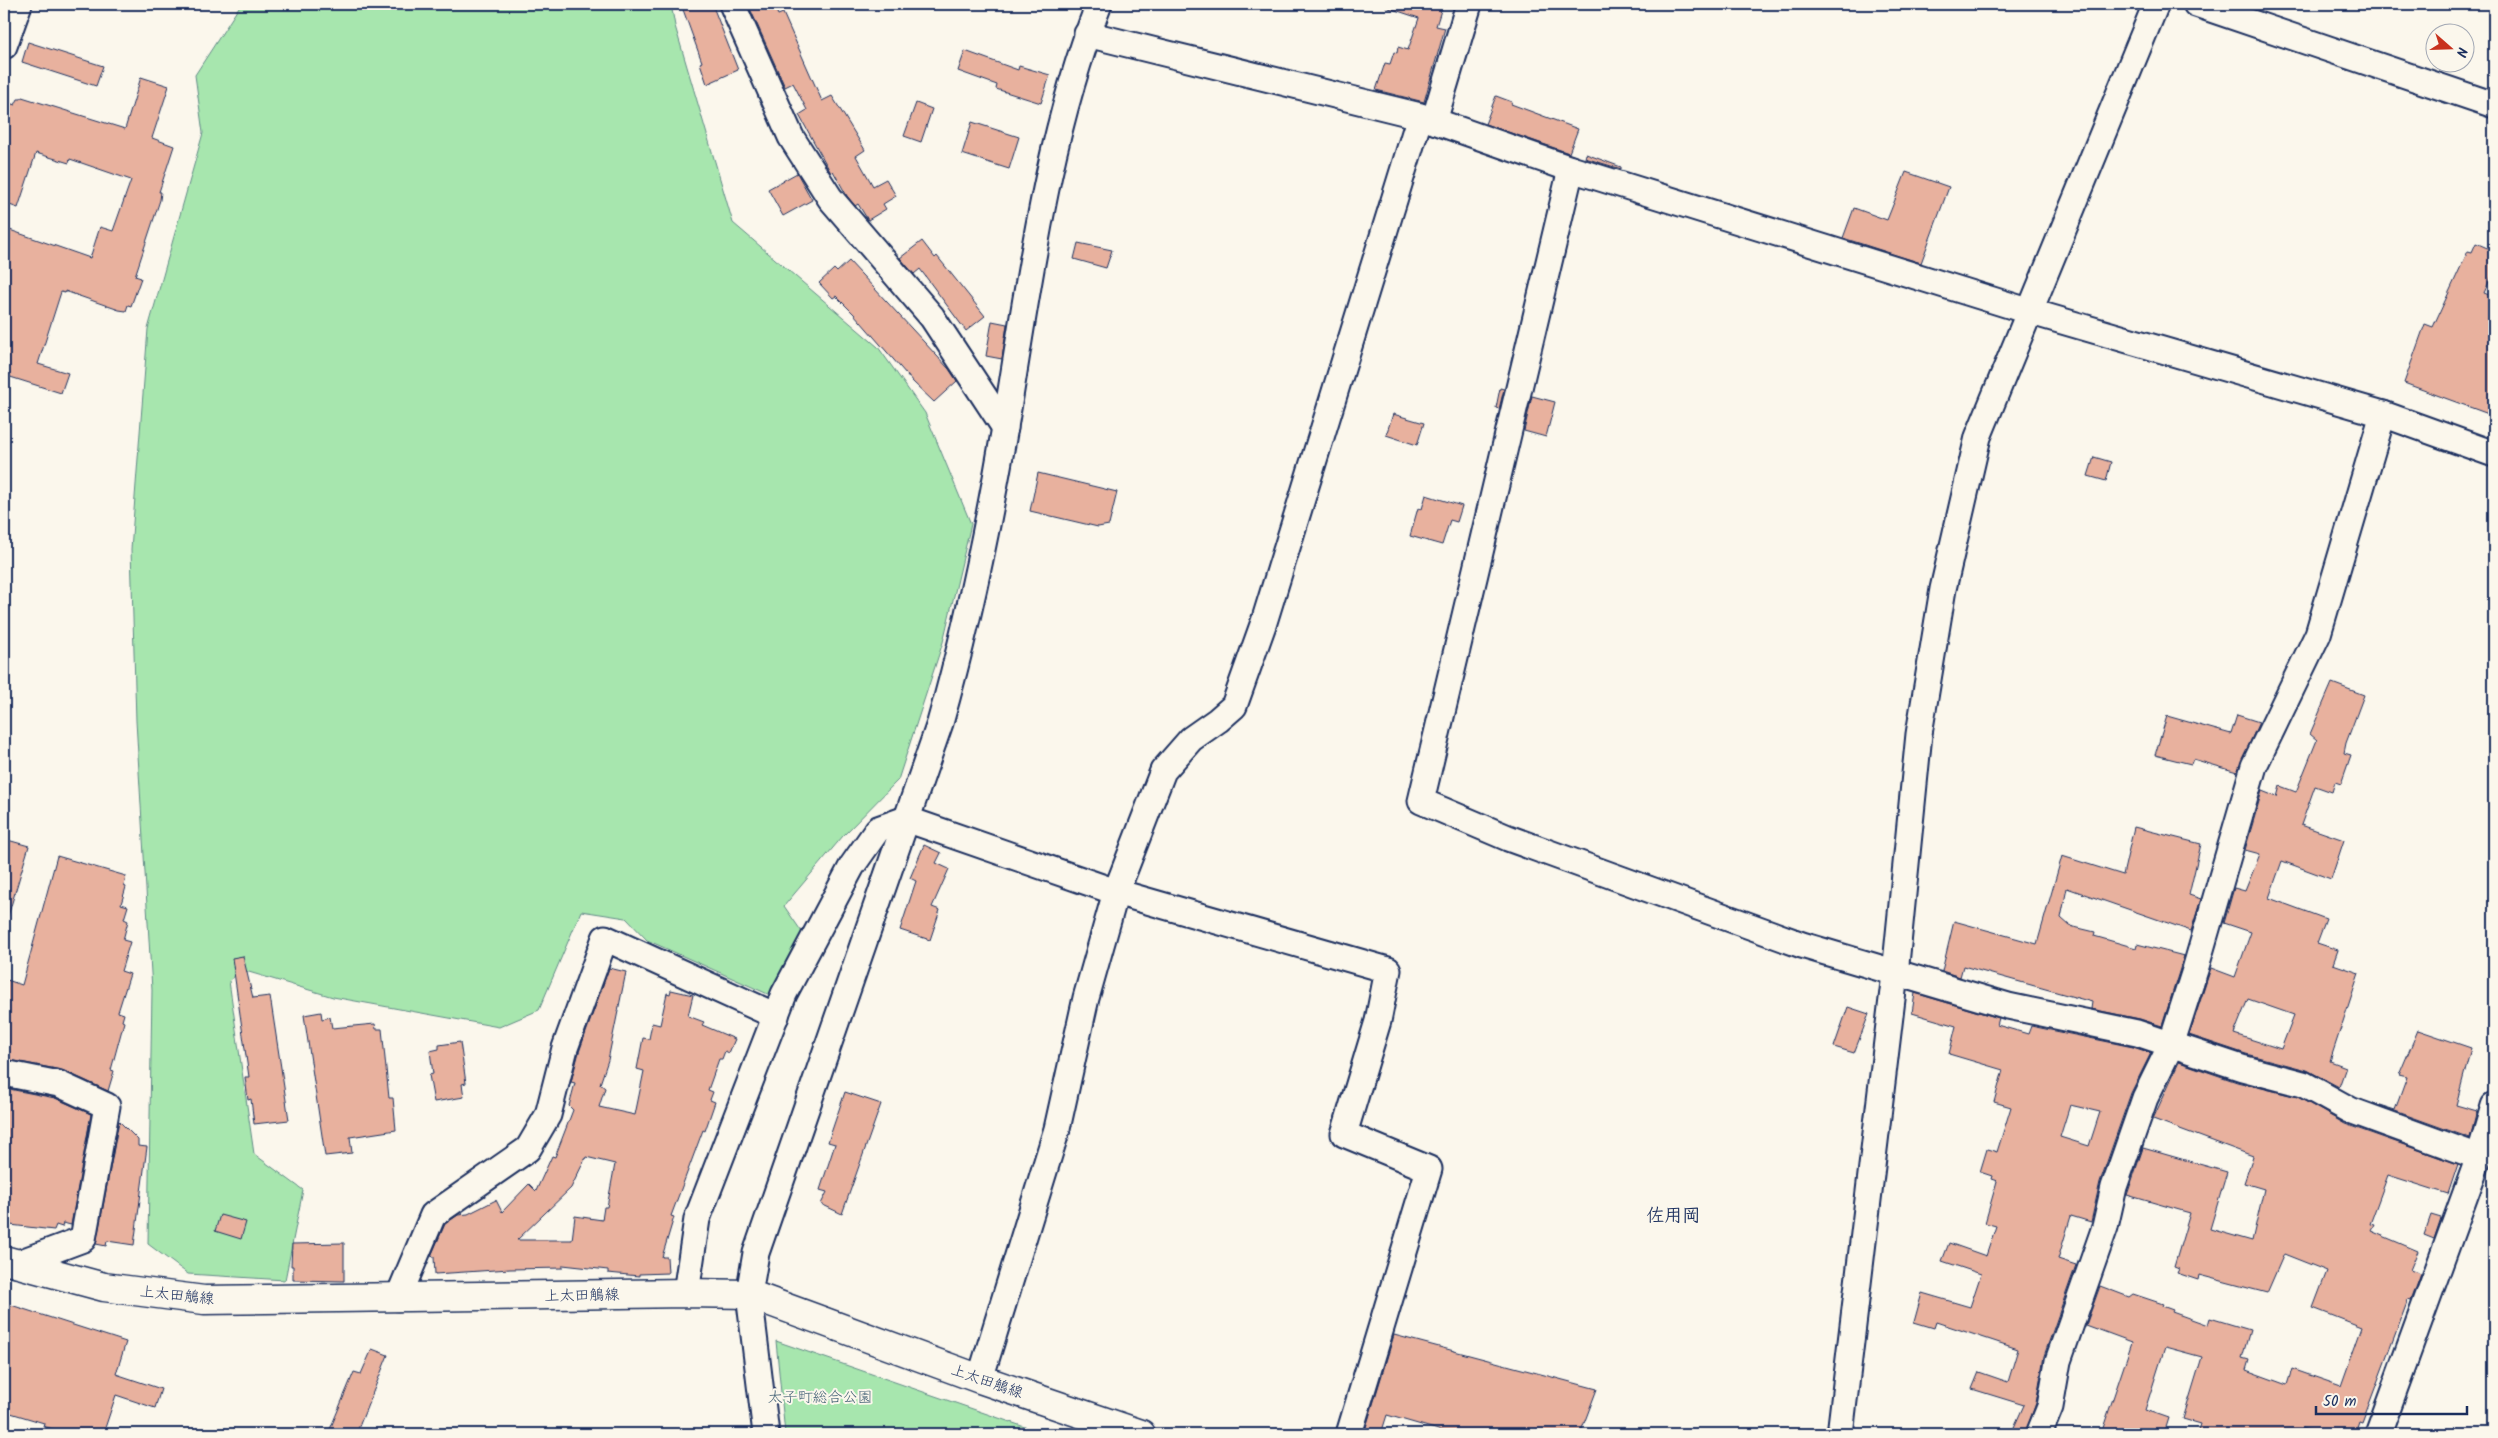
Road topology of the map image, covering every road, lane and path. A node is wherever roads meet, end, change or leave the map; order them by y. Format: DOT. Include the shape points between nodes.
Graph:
graph roads {
  1 [pos="19,4"];
  2 [pos="732,4"];
  3 [pos="1099,4"];
  4 [pos="1469,4"];
  5 [pos="2156,4"];
  6 [pos="2196,4"];
  7 [pos="1087,34"];
  8 [pos="4,46"];
  9 [pos="2494,105"];
  10 [pos="1427,118"];
  11 [pos="1571,169"];
  12 [pos="2028,311"];
  13 [pos="2383,414"];
  14 [pos="1005,428"];
  15 [pos="2494,454"];
  16 [pos="906,819"];
  17 [pos="1116,892"];
  18 [pos="1895,974"];
  19 [pos="776,1016"];
  20 [pos="2170,1045"];
  21 [pos="4,1073"];
  22 [pos="2494,1106"];
  23 [pos="2479,1157"];
  24 [pos="10,1262"];
  25 [pos="686,1293"];
  26 [pos="749,1294"];
  27 [pos="398,1298"];
  28 [pos="980,1379"];
  29 [pos="766,1434"];
  30 [pos="1141,1434"];
  31 [pos="1349,1434"];
  32 [pos="1840,1434"];
  33 [pos="2039,1434"];
  34 [pos="2378,1434"];
  1 -- 8 [label="street"];
  2 -- 14 [label="street" via="791,137 830,198 932,317"];
  3 -- 7 [label="street"];
  4 -- 10 [label="street"];
  5 -- 12 [label="street"];
  6 -- 9 [label="street"];
  7 -- 10 [label="street"];
  7 -- 14 [label="street" via="1061,119 1038,224"];
  10 -- 11 [label="street"];
  10 -- 17 [label="street" via="1234,706 1191,739 1163,771"];
  11 -- 12 [label="street"];
  11 -- 18 [label="street" via="1421,800 1508,838 1802,945"];
  12 -- 13 [label="street"];
  12 -- 18 [label="street" via="1978,437 1943,589 1920,734"];
  13 -- 15 [label="street"];
  13 -- 20 [label="street" via="2318,634 2254,766"];
  14 -- 16 [label="street" via="962,646 940,723"];
  16 -- 17 [label="street"];
  16 -- 19 [label="street" via="878,829 852,866 811,940"];
  16 -- 26 [label="street" via="756,1253"];
  17 -- 28 [label="street" via="1086,998 1057,1129"];
  17 -- 31 [label="street" via="1388,970 1378,1021 1344,1134 1429,1169"];
  18 -- 20 [label="street" via="2008,1006 2137,1033"];
  18 -- 32 [label="street"];
  19 -- 25 [label="street" via="698,1219"];
  19 -- 27 [label="street" via="605,938 565,1048 548,1115 528,1149 434,1215"];
  20 -- 23 [label="street" via="2303,1084 2350,1110"];
  20 -- 33 [label="street" via="2145,1098 2114,1186 2105,1227 2058,1361 2050,1407"];
  21 -- 24 [label="street" via="59,1084 107,1106 83,1238"];
  22 -- 23 [label="street"];
  23 -- 34 [label="street"];
  24 -- 27 [label="main road, 上太田鵤線" via="104,1287 204,1300"];
  25 -- 26 [label="main road, 上太田鵤線"];
  25 -- 27 [label="main road, 上太田鵤線"];
  26 -- 28 [label="main road, 上太田鵤線"];
  26 -- 29 [label="street"];
  28 -- 30 [label="main road, 上太田鵤線"];
}
